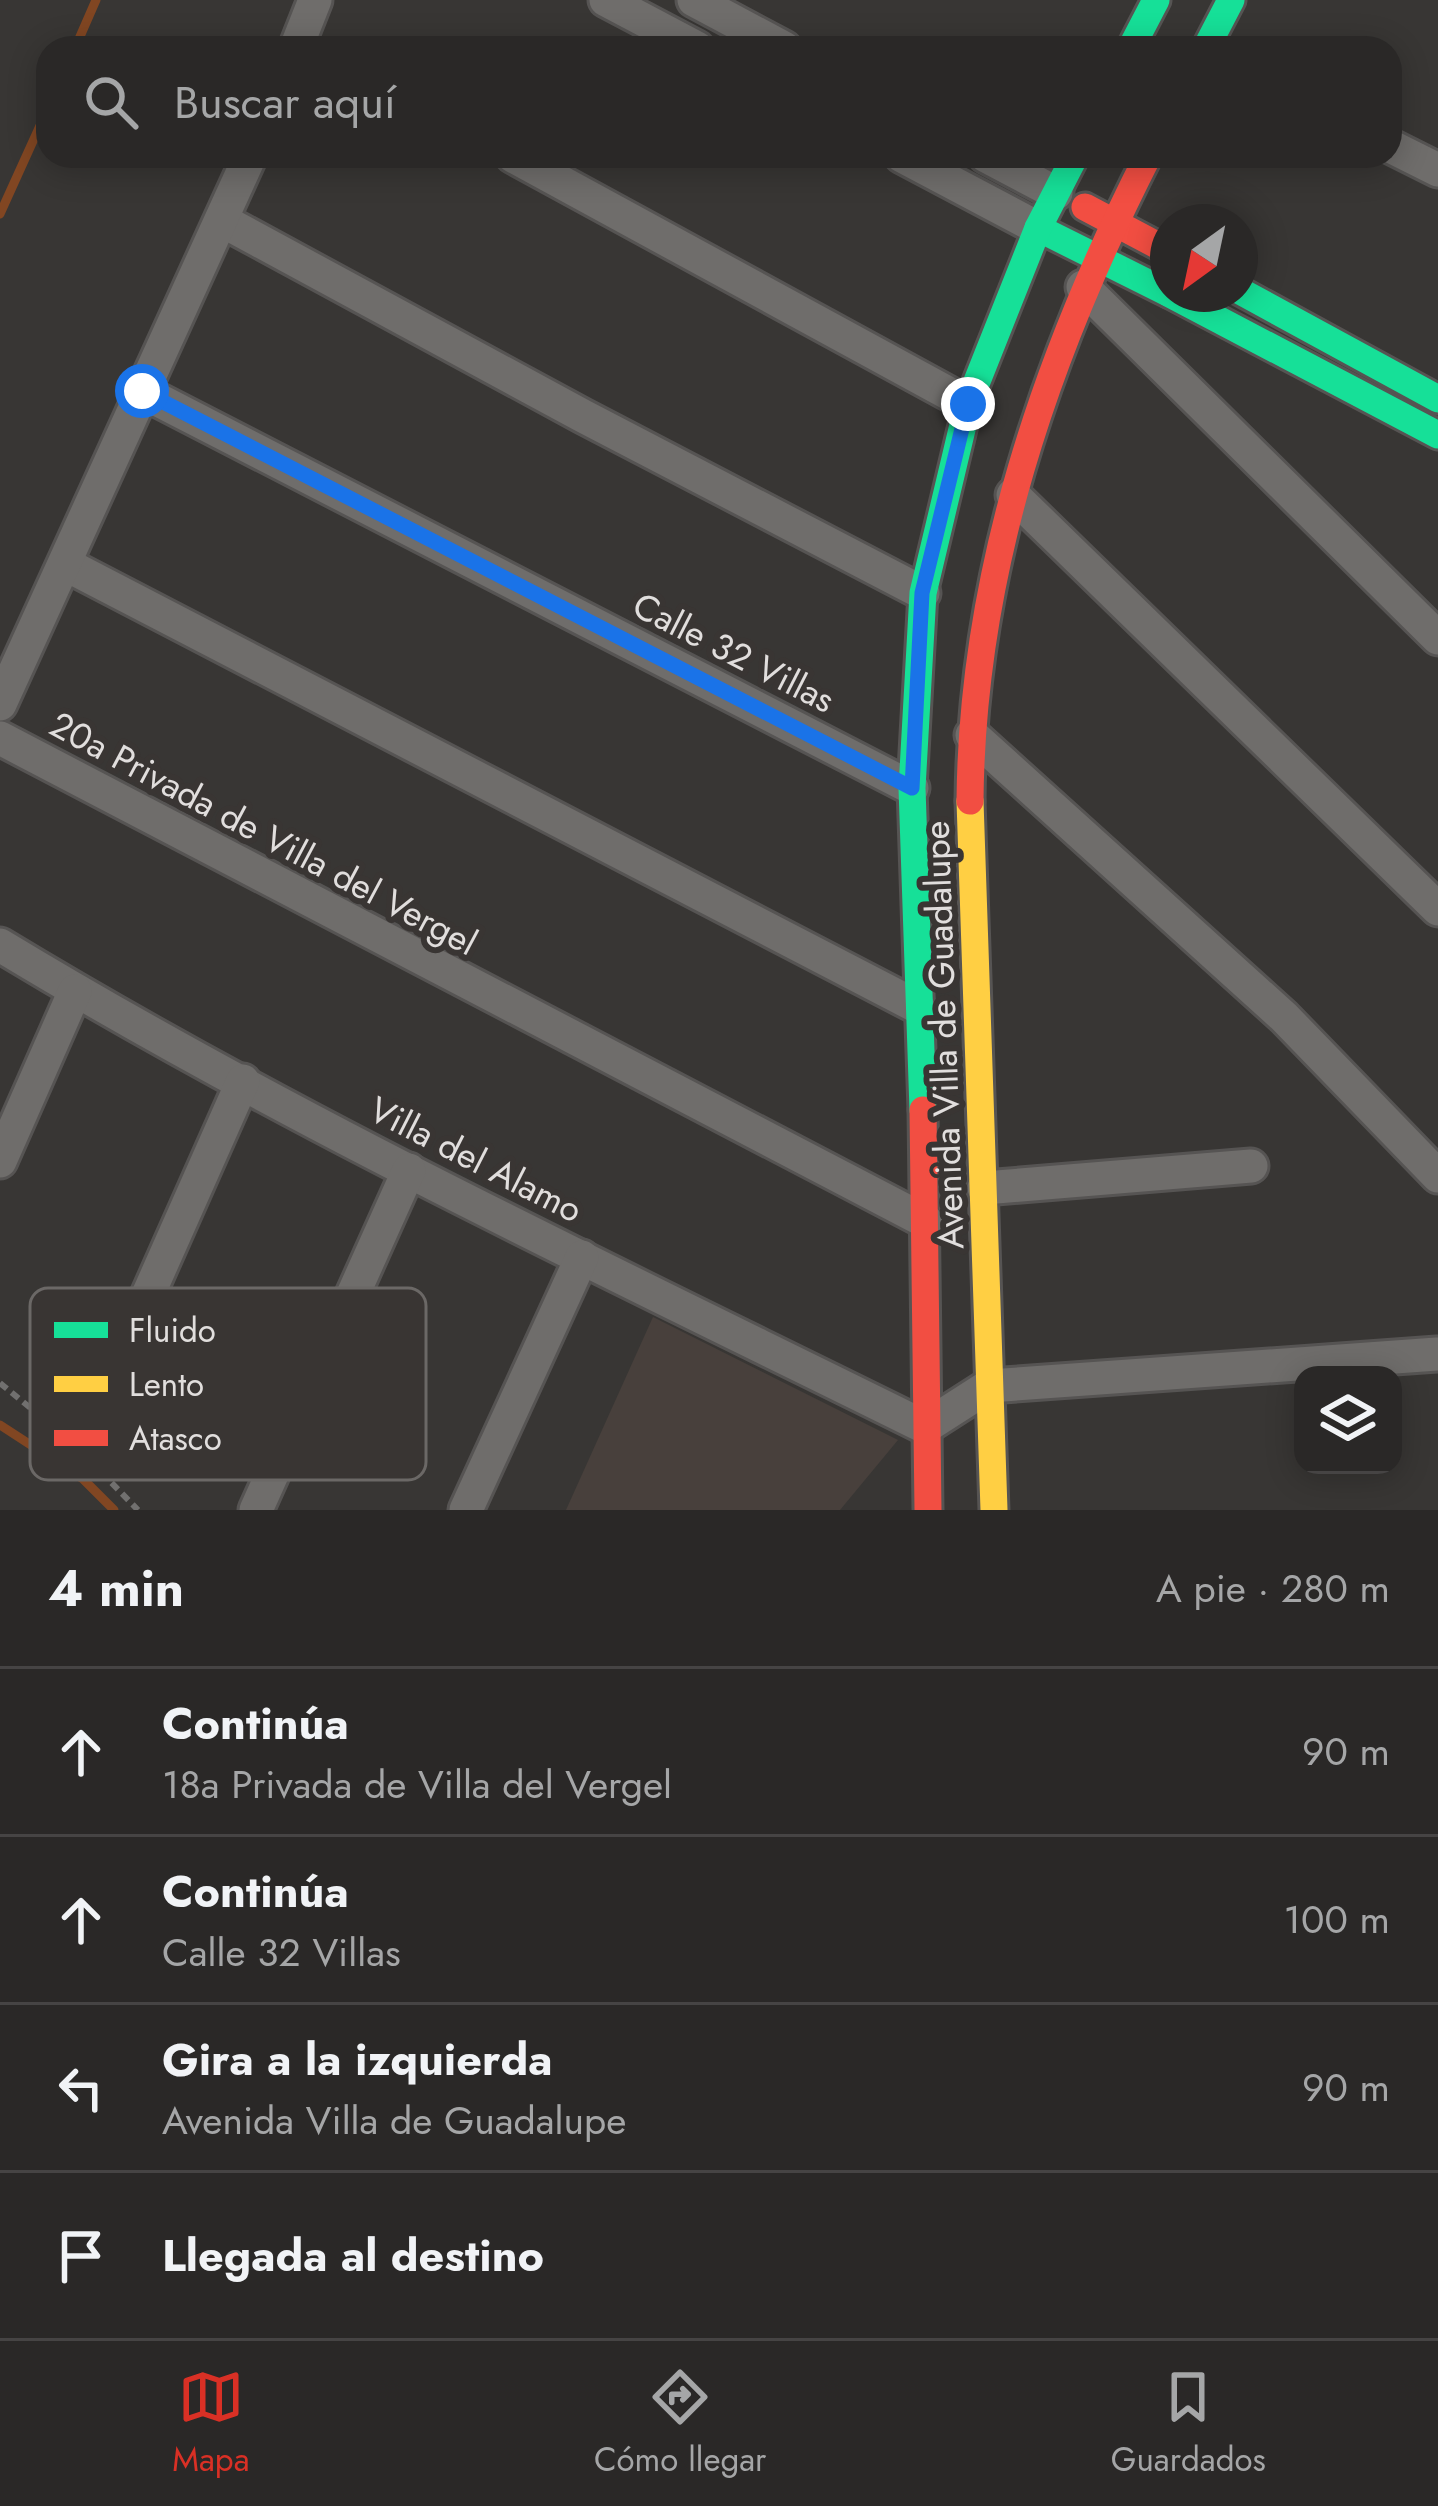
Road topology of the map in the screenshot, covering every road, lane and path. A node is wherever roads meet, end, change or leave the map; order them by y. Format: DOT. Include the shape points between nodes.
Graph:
graph roads {
  1 [pos="315,0"];
  2 [pos="606,0"];
  3 [pos="694,0"];
  4 [pos="1231,0"];
  5 [pos="1145,4"];
  6 [pos="303,36"];
  7 [pos="674,36"];
  8 [pos="762,36"];
  9 [pos="1135,36"];
  10 [pos="1212,36"];
  11 [pos="1402,152"];
  12 [pos="245,168"];
  13 [pos="536,168"];
  14 [pos="925,168"];
  15 [pos="1009,168"];
  16 [pos="1069,168"];
  17 [pos="1142,168"];
  18 [pos="1438,170"];
  19 [pos="1056,193"];
  20 [pos="223,221"];
  21 [pos="1113,221"];
  22 [pos="1038,228"];
  23 [pos="1150,241"];
  24 [pos="1096,255"];
  25 [pos="1150,284"];
  26 [pos="1083,287"];
  27 [pos="1258,301"];
  28 [pos="1203,312"];
  29 [pos="142,391"];
  30 [pos="1438,399"];
  31 [pos="968,404"];
  32 [pos="1438,435"];
  33 [pos="1012,496"];
  34 [pos="67,565"];
  35 [pos="922,593"];
  36 [pos="1438,638"];
  37 [pos="0,704"];
  38 [pos="972,735"];
  39 [pos="0,738"];
  40 [pos="912,788"];
  41 [pos="942,867"];
  42 [pos="1438,909"];
  43 [pos="0,945"];
  44 [pos="76,991"];
  45 [pos="919,1007"];
  46 [pos="243,1081"];
  47 [pos="0,1161"];
  48 [pos="1251,1166"];
  49 [pos="409,1170"];
  50 [pos="1438,1176"];
  51 [pos="984,1188"];
  52 [pos="927,1222"];
  53 [pos="582,1257"];
  54 [pos="151,1288"];
  55 [pos="356,1288"];
  56 [pos="1437,1354"];
  57 [pos="0,1383"];
  58 [pos="989,1386"];
  59 [pos="30,1408"];
  60 [pos="925,1426"];
  61 [pos="109,1480"];
  62 [pos="270,1480"];
  63 [pos="138,1510"];
  64 [pos="256,1510"];
  65 [pos="466,1510"];
  66 [pos="928,1510"];
  67 [pos="994,1510"];
  1 -- 6 [label="street"];
  2 -- 7 [label="street"];
  3 -- 8 [label="street"];
  4 -- 10 [label="street"];
  5 -- 9 [label="street"];
  11 -- 18 [label="street"];
  12 -- 20 [label="street"];
  13 -- 31 [label="street"];
  14 -- 22 [label="street"];
  15 -- 19 [label="street"];
  16 -- 19 [label="street, Avenida Villa de Guadalupe"];
  17 -- 21 [label="street, Avenida Villa de Guadalupe"];
  19 -- 21 [label="street"];
  19 -- 22 [label="street, Avenida Villa de Guadalupe"];
  20 -- 29 [label="street"];
  20 -- 35 [label="street"];
  21 -- 23 [label="street"];
  21 -- 24 [label="street, Avenida Villa de Guadalupe"];
  22 -- 24 [label="street"];
  22 -- 31 [label="street, Avenida Villa de Guadalupe"];
  24 -- 25 [label="street"];
  24 -- 26 [label="street, Avenida Villa de Guadalupe"];
  26 -- 33 [label="street, Avenida Villa de Guadalupe"];
  26 -- 36 [label="street"];
  27 -- 30 [label="street"];
  28 -- 32 [label="street"];
  29 -- 34 [label="street"];
  29 -- 40 [label="street, Calle 32 Villas"];
  31 -- 35 [label="street, Avenida Villa de Guadalupe"];
  33 -- 38 [label="street, Avenida Villa de Guadalupe"];
  33 -- 42 [label="street"];
  34 -- 37 [label="street"];
  34 -- 45 [label="street"];
  35 -- 40 [label="street, Avenida Villa de Guadalupe"];
  38 -- 41 [label="street, Avenida Villa de Guadalupe"];
  38 -- 50 [label="street" via="1284,1017"];
  39 -- 52 [label="street, 20a Privada de Villa del Vergel"];
  40 -- 41 [label="street, Avenida Villa de Guadalupe"];
  41 -- 45 [label="street, Avenida Villa de Guadalupe"];
  41 -- 51 [label="street, Avenida Villa de Guadalupe"];
  43 -- 44 [label="street, Villa del Alamo"];
  44 -- 46 [label="street, Villa del Alamo"];
  44 -- 47 [label="street"];
  45 -- 52 [label="street, Avenida Villa de Guadalupe"];
  46 -- 49 [label="street, Villa del Alamo"];
  46 -- 54 [label="street"];
  48 -- 51 [label="street"];
  49 -- 53 [label="street, Villa del Alamo"];
  49 -- 55 [label="street"];
  51 -- 58 [label="street, Avenida Villa de Guadalupe"];
  52 -- 60 [label="street, Avenida Villa de Guadalupe"];
  53 -- 60 [label="street, Villa del Alamo"];
  53 -- 65 [label="street"];
  56 -- 58 [label="street"];
  57 -- 59 [label="path"];
  58 -- 60 [label="street"];
  58 -- 67 [label="street, Avenida Villa de Guadalupe"];
  60 -- 66 [label="street, Avenida Villa de Guadalupe"];
  61 -- 63 [label="path"];
  62 -- 64 [label="street"];
}
